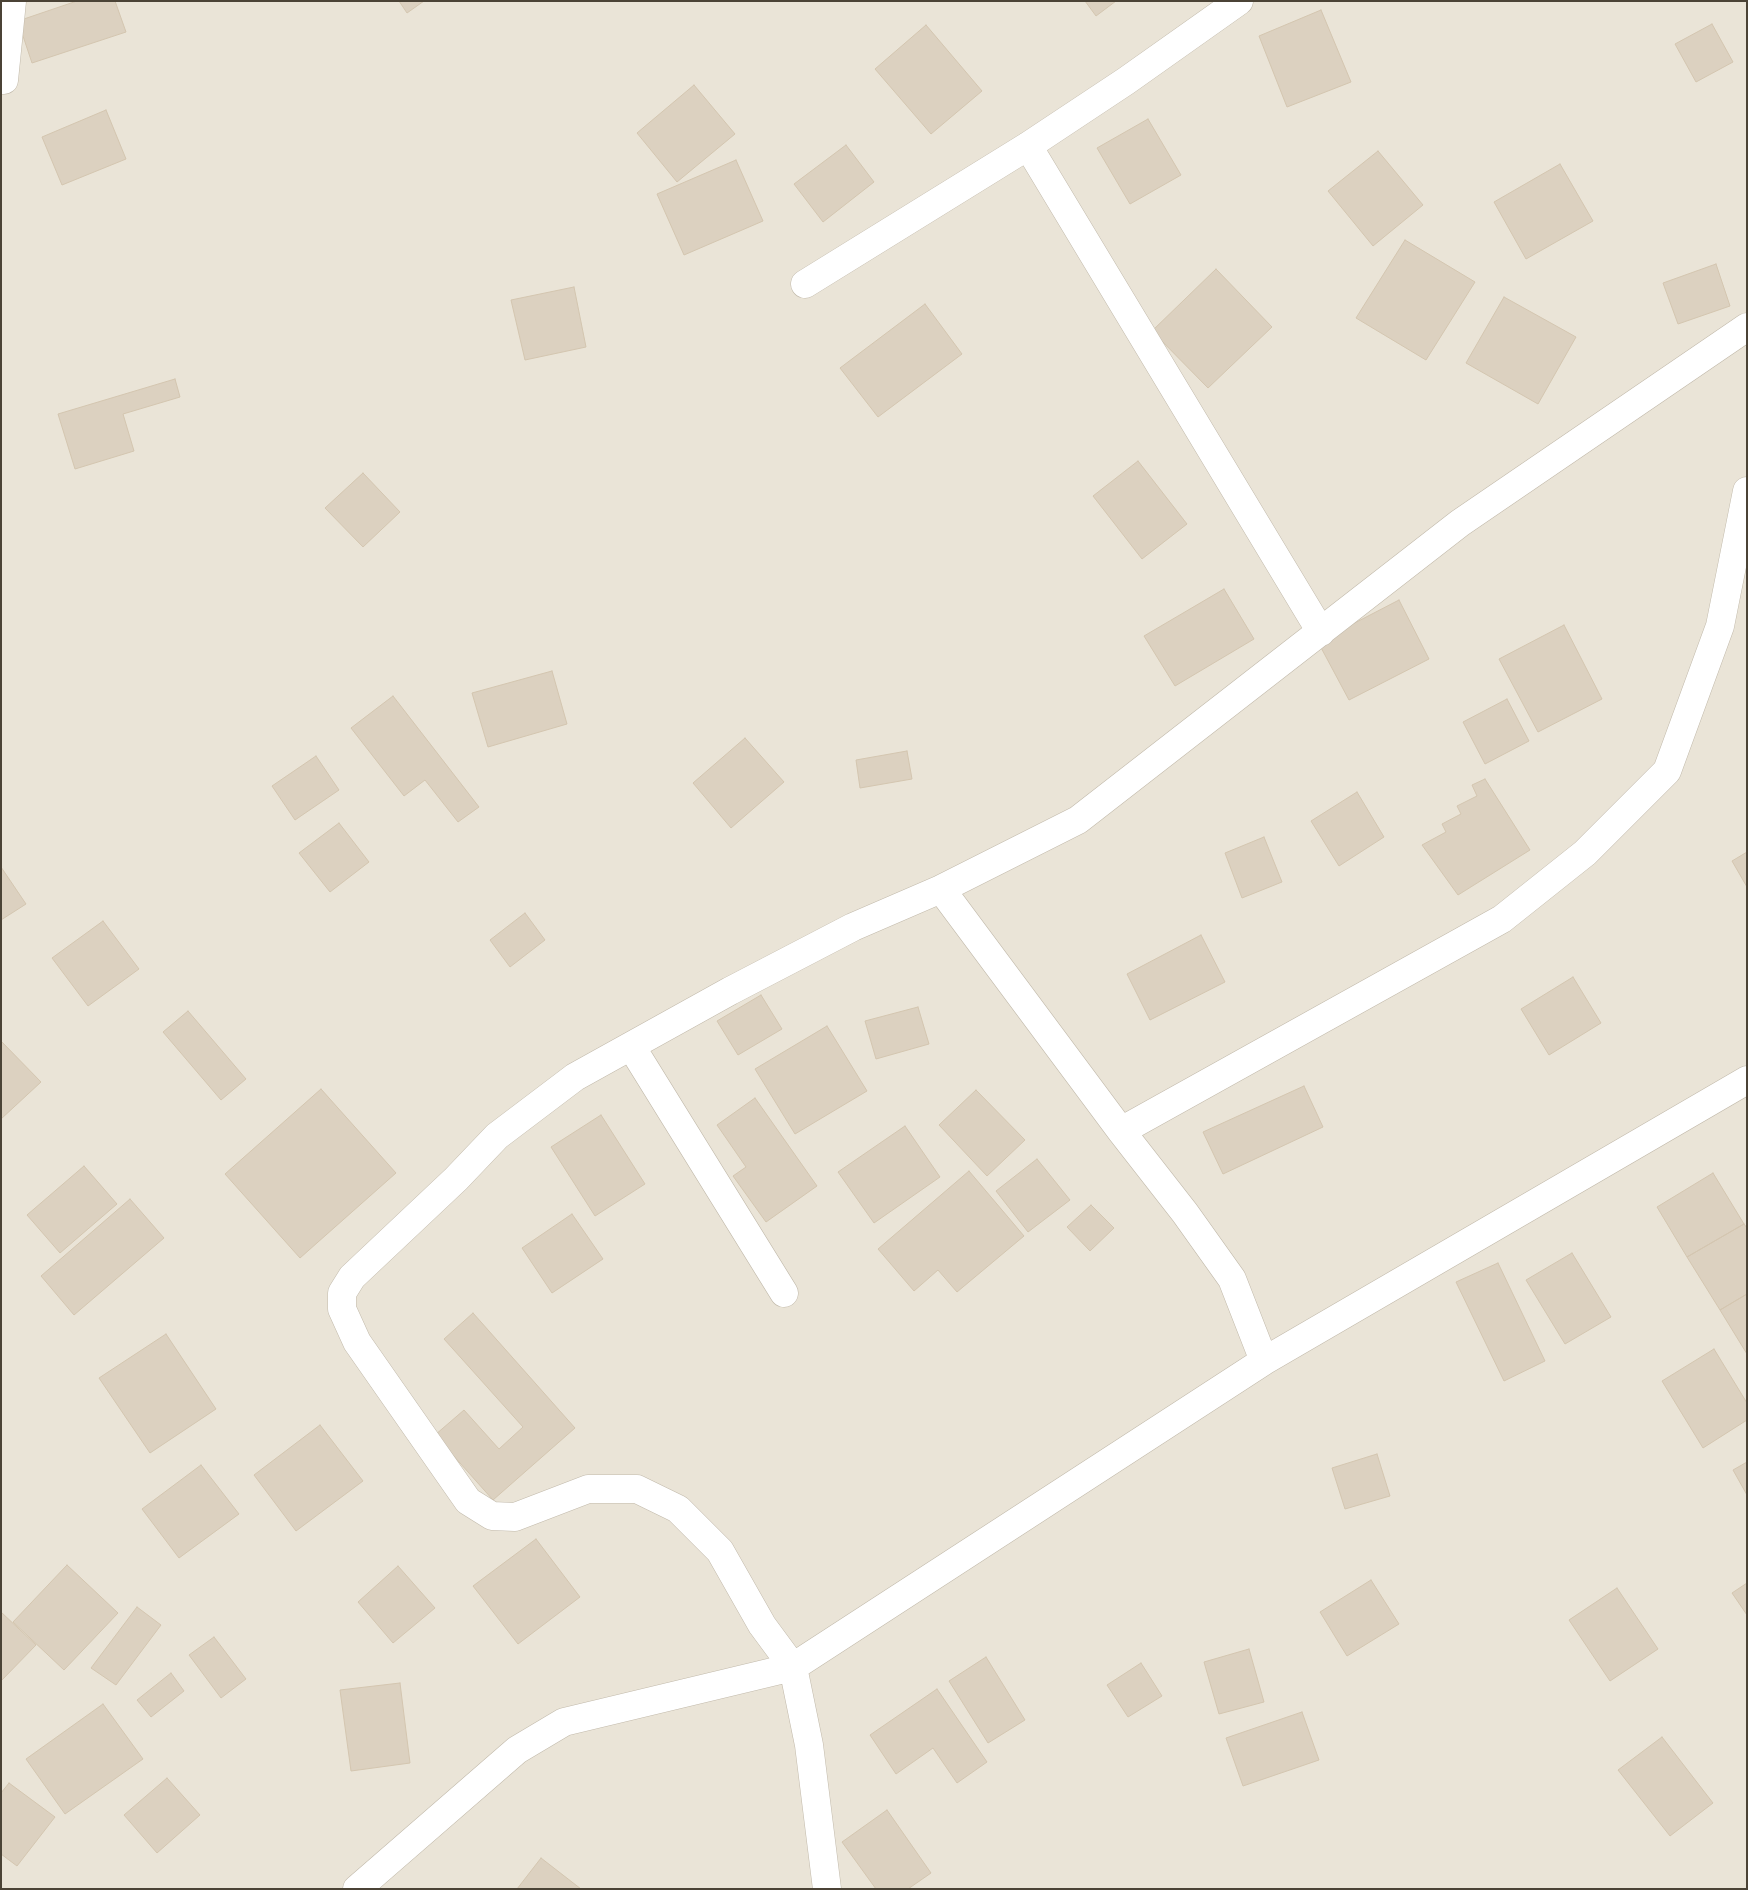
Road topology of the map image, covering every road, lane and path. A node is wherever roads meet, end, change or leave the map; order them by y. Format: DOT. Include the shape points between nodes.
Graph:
graph roads {
  1 [pos="12,1"];
  2 [pos="1239,1"];
  3 [pos="4,80"];
  4 [pos="1028,146"];
  5 [pos="805,284"];
  6 [pos="1747,327"];
  7 [pos="1747,491"];
  8 [pos="1320,632"];
  9 [pos="941,889"];
  10 [pos="631,1046"];
  11 [pos="1747,1080"];
  12 [pos="1121,1131"];
  13 [pos="784,1292"];
  14 [pos="1264,1361"];
  15 [pos="793,1667"];
  16 [pos="357,1889"];
  17 [pos="826,1889"];
  1 -- 3 [label="street"];
  2 -- 4 [label="street"];
  4 -- 5 [label="street"];
  4 -- 8 [label="street"];
  6 -- 8 [label="street" via="1460,523"];
  7 -- 12 [label="street" via="1720,626 1667,771 1585,853 1502,919"];
  8 -- 9 [label="street" via="1078,820"];
  9 -- 10 [label="street" via="853,927"];
  9 -- 12 [label="street"];
  10 -- 13 [label="street"];
  10 -- 15 [label="street" via="575,1077 497,1136 352,1277 342,1293 342,1309 357,1342 468,1501 492,1516 515,1517 588,1489 637,1489 678,1509 720,1551 762,1625"];
  11 -- 14 [label="street"];
  12 -- 14 [label="street" via="1232,1279"];
  14 -- 15 [label="street"];
  15 -- 16 [label="street" via="564,1722 517,1750"];
  15 -- 17 [label="street" via="809,1745"];
}
